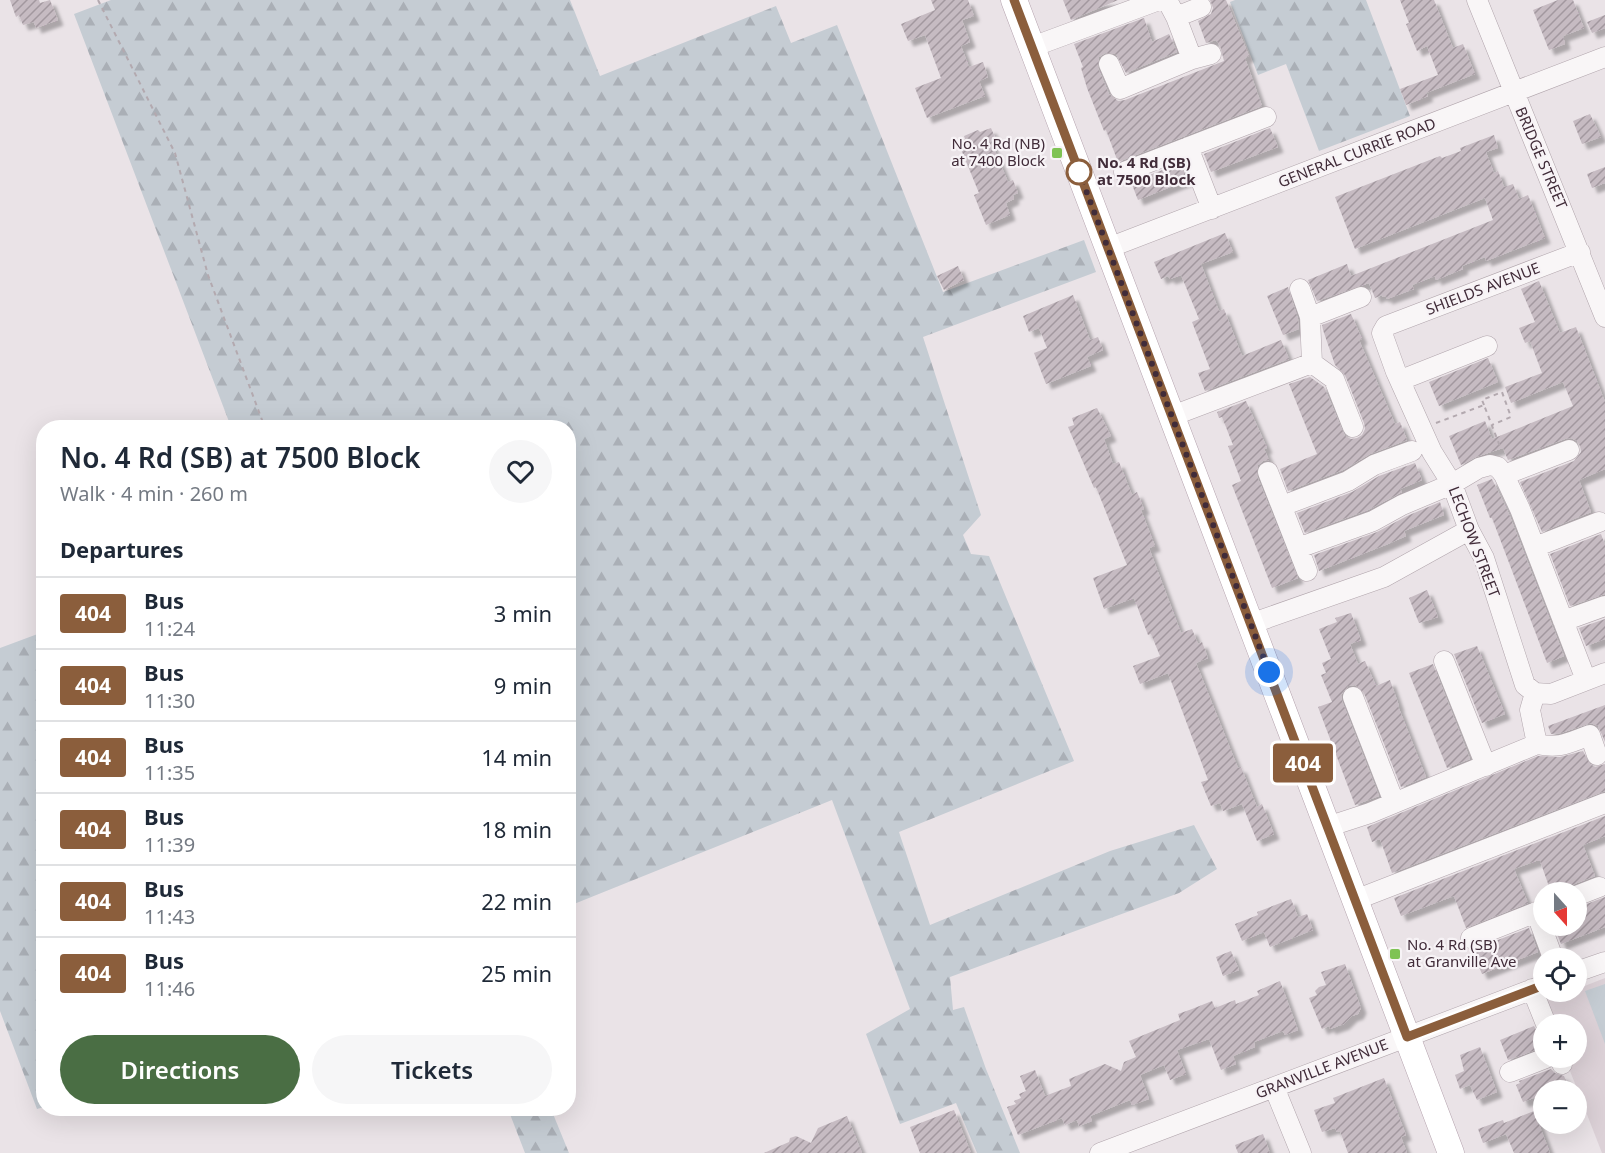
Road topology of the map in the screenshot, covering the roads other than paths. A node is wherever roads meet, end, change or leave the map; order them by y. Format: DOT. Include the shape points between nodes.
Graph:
graph roads {
  1 [pos="1014,0"];
  2 [pos="1159,0"];
  3 [pos="1477,0"];
  4 [pos="1202,7"];
  5 [pos="1172,8"];
  6 [pos="1032,47"];
  7 [pos="1211,54"];
  8 [pos="1605,57"];
  9 [pos="1192,59"];
  10 [pos="1109,64"];
  11 [pos="1514,93"];
  12 [pos="1266,117"];
  13 [pos="1188,147"];
  14 [pos="1125,172"];
  15 [pos="1212,208"];
  16 [pos="1108,248"];
  17 [pos="1580,252"];
  18 [pos="1300,289"];
  19 [pos="1361,297"];
  20 [pos="1311,317"];
  21 [pos="1605,317"];
  22 [pos="1386,326"];
  23 [pos="1487,346"];
  24 [pos="1312,363"];
  25 [pos="1401,380"];
  26 [pos="1172,416"];
  27 [pos="1353,427"];
  28 [pos="1569,450"];
  29 [pos="1412,451"];
  30 [pos="1268,472"];
  31 [pos="1504,475"];
  32 [pos="1452,484"];
  33 [pos="1282,506"];
  34 [pos="1599,522"];
  35 [pos="1469,531"];
  36 [pos="1535,547"];
  37 [pos="1298,549"];
  38 [pos="1307,571"];
  39 [pos="1605,606"];
  40 [pos="1563,621"];
  41 [pos="1250,624"];
  42 [pos="1444,661"];
  43 [pos="1605,673"];
  44 [pos="1586,680"];
  45 [pos="1535,693"];
  46 [pos="1353,697"];
  47 [pos="1537,744"];
  48 [pos="1598,755"];
  49 [pos="1486,766"];
  50 [pos="1394,802"];
  51 [pos="1605,802"];
  52 [pos="1327,826"];
  53 [pos="1599,887"];
  54 [pos="1587,892"];
  55 [pos="1355,900"];
  56 [pos="1533,913"];
  57 [pos="1471,938"];
  58 [pos="1605,962"];
  59 [pos="1587,968"];
  60 [pos="1533,989"];
  61 [pos="1407,1037"];
  62 [pos="1533,1066"];
  63 [pos="1510,1072"];
  64 [pos="1274,1087"];
  65 [pos="1100,1153"];
  66 [pos="1301,1153"];
  67 [pos="1451,1153"];
  1 -- 6 [label="main road"];
  2 -- 6 [label="street"];
  3 -- 11 [label="street, BRIDGE STREET"];
  4 -- 5 [label="street"];
  5 -- 9 [label="street"];
  6 -- 16 [label="main road"];
  7 -- 9 [label="street"];
  8 -- 11 [label="street, GENERAL CURRIE ROAD"];
  9 -- 10 [label="street" via="1120,89"];
  11 -- 15 [label="street, GENERAL CURRIE ROAD"];
  11 -- 17 [label="street, BRIDGE STREET"];
  12 -- 13 [label="street"];
  13 -- 14 [label="street"];
  13 -- 15 [label="street"];
  15 -- 16 [label="street, GENERAL CURRIE ROAD"];
  16 -- 26 [label="main road"];
  17 -- 21 [label="street, BRIDGE STREET"];
  17 -- 22 [label="street, SHIELDS AVENUE"];
  18 -- 20 [label="street"];
  19 -- 20 [label="street"];
  20 -- 24 [label="street"];
  22 -- 25 [label="street, LECHOW STREET" via="1382,333 1385,345"];
  23 -- 25 [label="street"];
  24 -- 26 [label="street"];
  24 -- 27 [label="street" via="1334,379"];
  25 -- 32 [label="street, LECHOW STREET" via="1432,452"];
  26 -- 41 [label="main road"];
  28 -- 31 [label="street"];
  29 -- 33 [label="street"];
  30 -- 33 [label="street"];
  31 -- 32 [label="street" via="1498,467 1490,465"];
  31 -- 36 [label="street"];
  32 -- 35 [label="street, LECHOW STREET"];
  32 -- 37 [label="street" via="1373,521"];
  33 -- 37 [label="street"];
  34 -- 36 [label="street"];
  35 -- 41 [label="street" via="1384,577"];
  35 -- 45 [label="street, LECHOW STREET" via="1484,558 1525,685"];
  36 -- 40 [label="street"];
  37 -- 38 [label="street"];
  39 -- 40 [label="street"];
  40 -- 44 [label="street"];
  41 -- 52 [label="main road"];
  42 -- 49 [label="street"];
  43 -- 44 [label="street"];
  44 -- 45 [label="street" via="1551,694"];
  45 -- 47 [label="street" via="1530,710"];
  46 -- 50 [label="street"];
  47 -- 48 [label="street" via="1560,746 1590,735"];
  47 -- 49 [label="street"];
  49 -- 50 [label="street"];
  50 -- 52 [label="street"];
  51 -- 55 [label="street"];
  52 -- 55 [label="main road"];
  53 -- 54 [label="street"];
  55 -- 61 [label="main road"];
  56 -- 57 [label="street"];
  58 -- 59 [label="street"];
  60 -- 61 [label="street, GRANVILLE AVENUE"];
  61 -- 64 [label="street, GRANVILLE AVENUE"];
  61 -- 67 [label="main road"];
  62 -- 63 [label="street"];
  64 -- 65 [label="street, GRANVILLE AVENUE"];
  64 -- 66 [label="street"];
}
